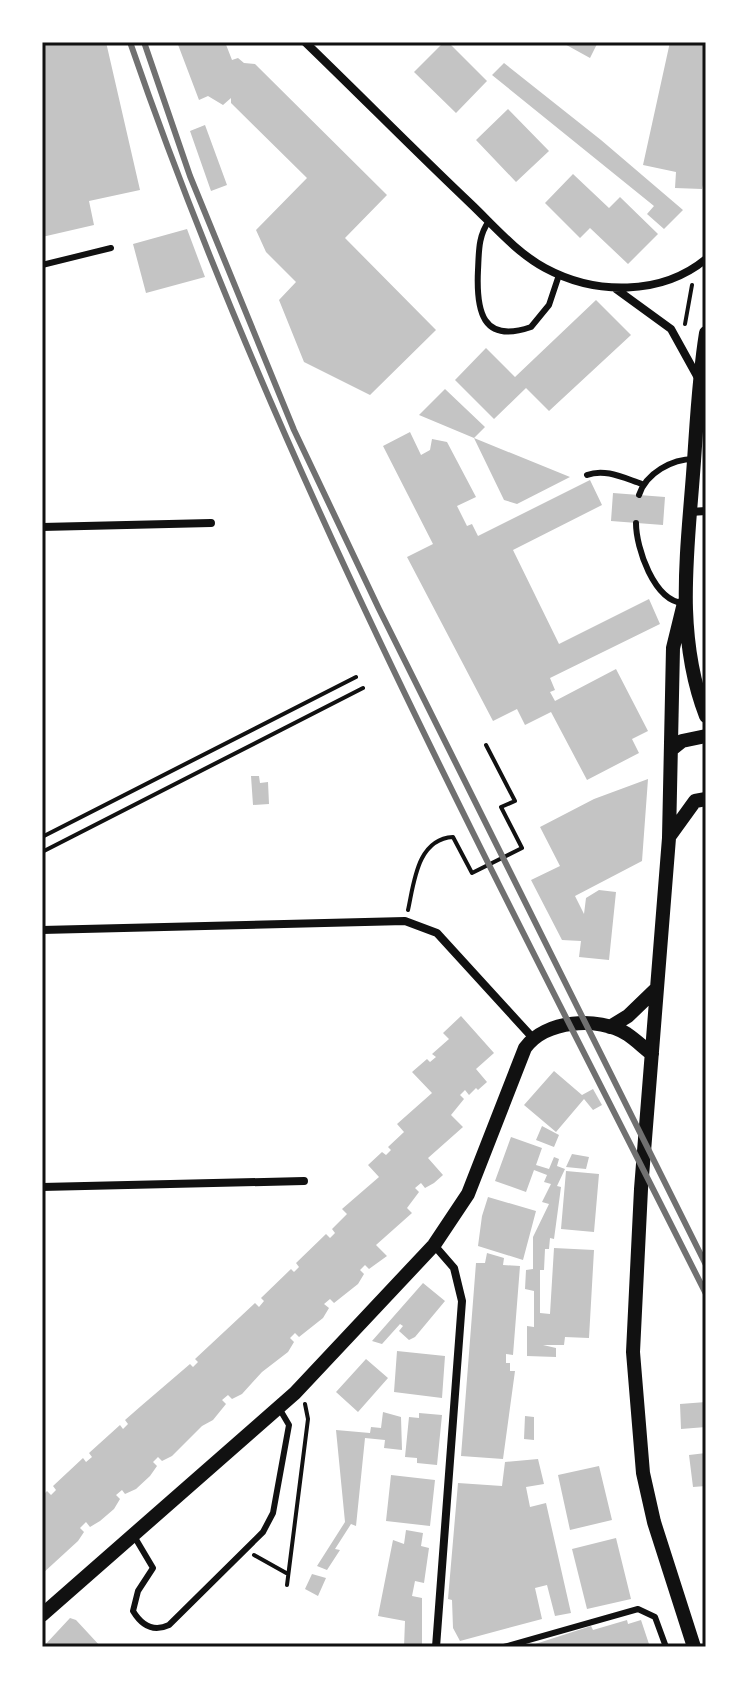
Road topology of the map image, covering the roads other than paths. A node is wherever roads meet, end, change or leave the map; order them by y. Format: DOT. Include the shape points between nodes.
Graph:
graph roads {
  1 [pos="305,42"];
  2 [pos="489,221"];
  3 [pos="111,248"];
  4 [pos="706,259"];
  5 [pos="42,265"];
  6 [pos="559,275"];
  7 [pos="615,289"];
  8 [pos="706,333"];
  9 [pos="698,379"];
  10 [pos="706,403"];
  11 [pos="694,459"];
  12 [pos="587,475"];
  13 [pos="642,484"];
  14 [pos="639,495"];
  15 [pos="706,511"];
  16 [pos="690,512"];
  17 [pos="211,523"];
  18 [pos="636,523"];
  19 [pos="42,527"];
  20 [pos="684,603"];
  21 [pos="706,716"];
  22 [pos="706,736"];
  23 [pos="672,749"];
  24 [pos="670,777"];
  25 [pos="701,800"];
  26 [pos="669,838"];
  27 [pos="42,930"];
  28 [pos="656,989"];
  29 [pos="606,1026"];
  30 [pos="532,1037"];
  31 [pos="652,1054"];
  32 [pos="304,1181"];
  33 [pos="42,1187"];
  34 [pos="434,1245"];
  35 [pos="279,1408"];
  36 [pos="134,1536"];
  37 [pos="42,1615"];
  38 [pos="436,1647"];
  39 [pos="504,1647"];
  40 [pos="666,1647"];
  41 [pos="694,1647"];
  1 -- 2 [label="street"];
  2 -- 6 [label="street" via="526,255"];
  2 -- 6 [label="lane" via="479,241 477,286 478,305 490,328 509,332 531,327 549,305"];
  3 -- 5 [label="lane"];
  4 -- 7 [label="street" via="678,278"];
  6 -- 7 [label="street"];
  7 -- 9 [label="street" via="671,329"];
  8 -- 9 [label="street"];
  9 -- 11 [label="street"];
  10 -- 11 [label="street"];
  11 -- 13 [label="lane" via="673,463"];
  11 -- 16 [label="street"];
  12 -- 13 [label="lane" via="597,471"];
  13 -- 14 [label="lane"];
  15 -- 16 [label="street"];
  16 -- 20 [label="street"];
  17 -- 19 [label="street"];
  18 -- 20 [label="lane" via="640,551 662,593"];
  20 -- 21 [label="street" via="689,656"];
  20 -- 23 [label="street" via="673,648"];
  22 -- 23 [label="street"];
  23 -- 24 [label="street"];
  24 -- 25 [label="street" via="677,789"];
  24 -- 26 [label="street"];
  25 -- 26 [label="street"];
  26 -- 28 [label="street"];
  27 -- 30 [label="street" via="405,921 437,933"];
  28 -- 29 [label="street" via="635,1010"];
  28 -- 31 [label="street"];
  29 -- 30 [label="street" via="556,1026"];
  29 -- 31 [label="street"];
  30 -- 34 [label="street" via="468,1194"];
  31 -- 41 [label="street" via="633,1352 636,1421 654,1522"];
  32 -- 33 [label="street"];
  34 -- 35 [label="street"];
  34 -- 38 [label="street" via="454,1268 462,1301"];
  35 -- 36 [label="street"];
  35 -- 36 [label="lane" via="289,1425 273,1513 263,1532 158,1630 133,1611 153,1568"];
  36 -- 37 [label="street"];
  39 -- 40 [label="lane" via="638,1609 655,1617"];
}
